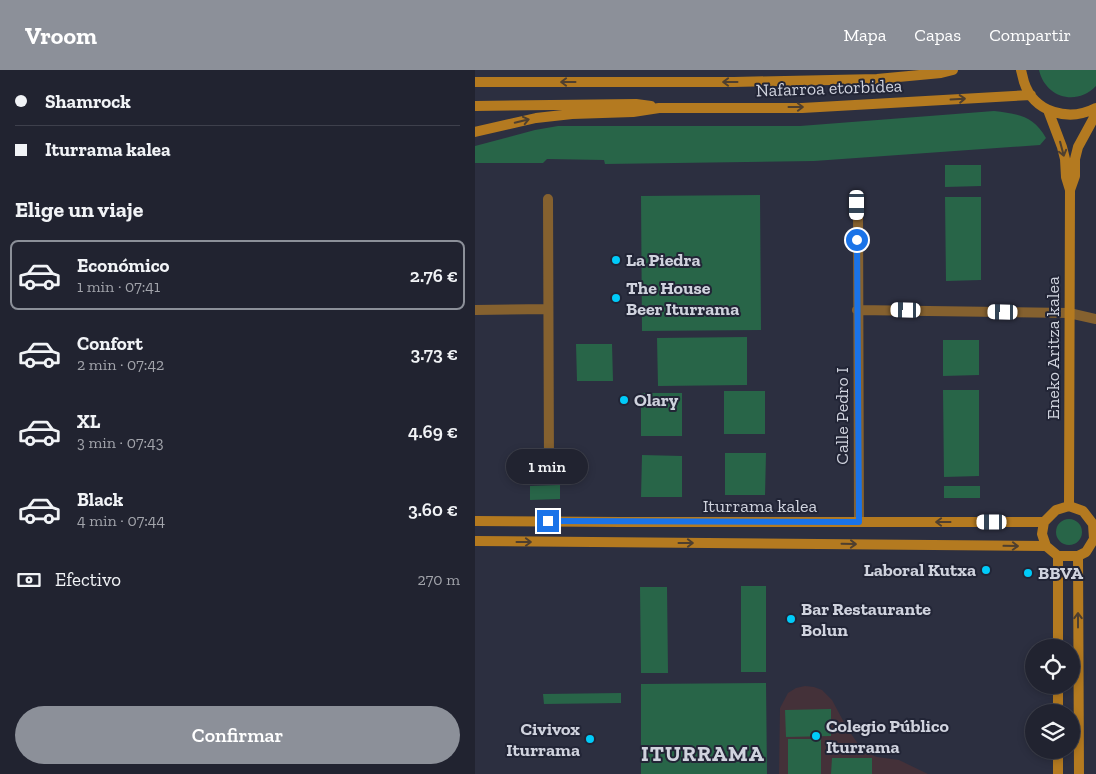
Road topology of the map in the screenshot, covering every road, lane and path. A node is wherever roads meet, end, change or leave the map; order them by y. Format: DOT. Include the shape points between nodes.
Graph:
graph roads {
  1 [pos="953,70"];
  2 [pos="1021,70"];
  3 [pos="475,82"];
  4 [pos="1031,95"];
  5 [pos="475,106"];
  6 [pos="659,108"];
  7 [pos="1096,108"];
  8 [pos="1048,110"];
  9 [pos="1096,114"];
  10 [pos="475,132"];
  11 [pos="1070,190"];
  12 [pos="548,199"];
  13 [pos="857,205"];
  14 [pos="548,309"];
  15 [pos="475,310"];
  16 [pos="857,310"];
  17 [pos="1069,313"];
  18 [pos="1096,319"];
  19 [pos="549,464"];
  20 [pos="1069,506"];
  21 [pos="475,521"];
  22 [pos="859,522"];
  23 [pos="1045,522"];
  24 [pos="1095,524"];
  25 [pos="475,542"];
  26 [pos="1046,546"];
  27 [pos="1087,554"];
  28 [pos="1058,556"];
  29 [pos="1058,639"];
  30 [pos="1058,759"];
  31 [pos="1058,774"];
  32 [pos="1079,774"];
  1 -- 3 [label="street, Nafarroa etorbidea, one-way" via="877,79"];
  2 -- 4 [label="street"];
  6 -- 4 [label="street, Nafarroa etorbidea, one-way" via="802,108"];
  4 -- 8 [label="street"];
  5 -- 6 [label="street, Nafarroa etorbidea" via="636,104"];
  10 -- 6 [label="street, Nafarroa etorbidea, one-way" via="536,118"];
  7 -- 8 [label="street" via="1075,115"];
  8 -- 11 [label="street, Eneko Aritza kalea, one-way" via="1062,147"];
  9 -- 11 [label="street, Eneko Aritza kalea" via="1078,147"];
  11 -- 17 [label="street, Eneko Aritza kalea"];
  12 -- 14 [label="street"];
  13 -- 16 [label="street, Calle Pedro I"];
  14 -- 15 [label="street"];
  14 -- 19 [label="street"];
  16 -- 17 [label="street"];
  16 -- 22 [label="street, Calle Pedro I"];
  17 -- 18 [label="street"];
  17 -- 20 [label="street, Eneko Aritza kalea"];
  20 -- 23 [label="street" via="1056,510"];
  20 -- 24 [label="street" via="1083,511"];
  21 -- 22 [label="street, Iturrama kalea"];
  23 -- 22 [label="street, Iturrama kalea, one-way"];
  23 -- 26 [label="street" via="1042,534"];
  24 -- 27 [label="street" via="1094,540"];
  25 -- 26 [label="street, Iturrama kalea, one-way"];
  26 -- 28 [label="street"];
  27 -- 28 [label="street"];
  32 -- 27 [label="street, one-way"];
  28 -- 29 [label="street"];
  30 -- 31 [label="street"];
}
